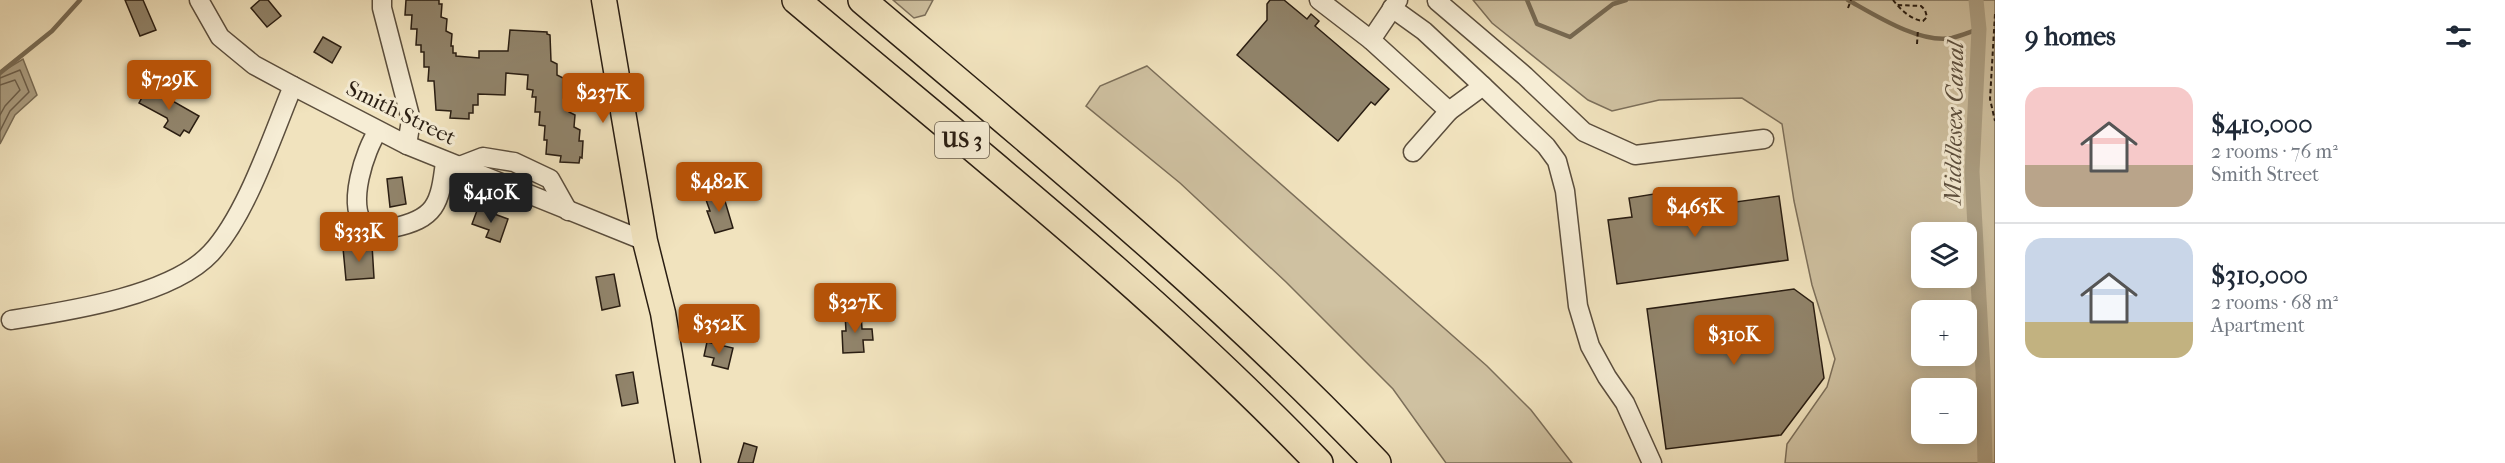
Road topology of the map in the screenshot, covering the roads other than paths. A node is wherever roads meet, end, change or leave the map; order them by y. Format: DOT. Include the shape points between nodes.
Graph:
graph roads {
  1 [pos="199,0"];
  2 [pos="382,0"];
  3 [pos="604,0"];
  4 [pos="796,0"];
  5 [pos="862,0"];
  6 [pos="1319,0"];
  7 [pos="1437,0"];
  8 [pos="1395,4"];
  9 [pos="1424,31"];
  10 [pos="1371,40"];
  11 [pos="293,86"];
  12 [pos="1484,86"];
  13 [pos="1449,111"];
  14 [pos="378,131"];
  15 [pos="1764,139"];
  16 [pos="407,146"];
  17 [pos="1413,152"];
  18 [pos="451,164"];
  19 [pos="568,211"];
  20 [pos="645,241"];
  21 [pos="11,320"];
  22 [pos="688,463"];
  23 [pos="1319,463"];
  24 [pos="1377,463"];
  25 [pos="1652,463"];
  1 -- 11 [label="street, Smith Street" via="220,37 254,65"];
  2 -- 16 [label="street" via="411,120"];
  3 -- 20 [label="main road"];
  4 -- 23 [label="highway, US 3" via="1136,287 1242,384"];
  5 -- 24 [label="highway, US 3" via="1186,276"];
  6 -- 10 [label="street"];
  7 -- 9 [label="street"];
  7 -- 15 [label="street" via="1584,132 1635,155"];
  8 -- 9 [label="street"];
  8 -- 10 [label="street"];
  9 -- 12 [label="street"];
  10 -- 13 [label="street"];
  11 -- 14 [label="street, Smith Street"];
  11 -- 21 [label="street" via="257,174 229,229 192,270 161,285 81,308"];
  12 -- 13 [label="street"];
  12 -- 25 [label="street" via="1557,161 1565,191 1578,306 1590,346 1625,403"];
  13 -- 17 [label="street"];
  14 -- 16 [label="street, Smith Street"];
  14 -- 18 [label="street" via="361,166 358,198 359,214 369,228 386,229 426,218"];
  16 -- 18 [label="street, Smith Street"];
  18 -- 19 [label="street, Smith Street"];
  18 -- 19 [label="street" via="483,157 514,162 550,179"];
  19 -- 20 [label="street, Smith Street"];
  20 -- 22 [label="main road" via="663,313"];
}
